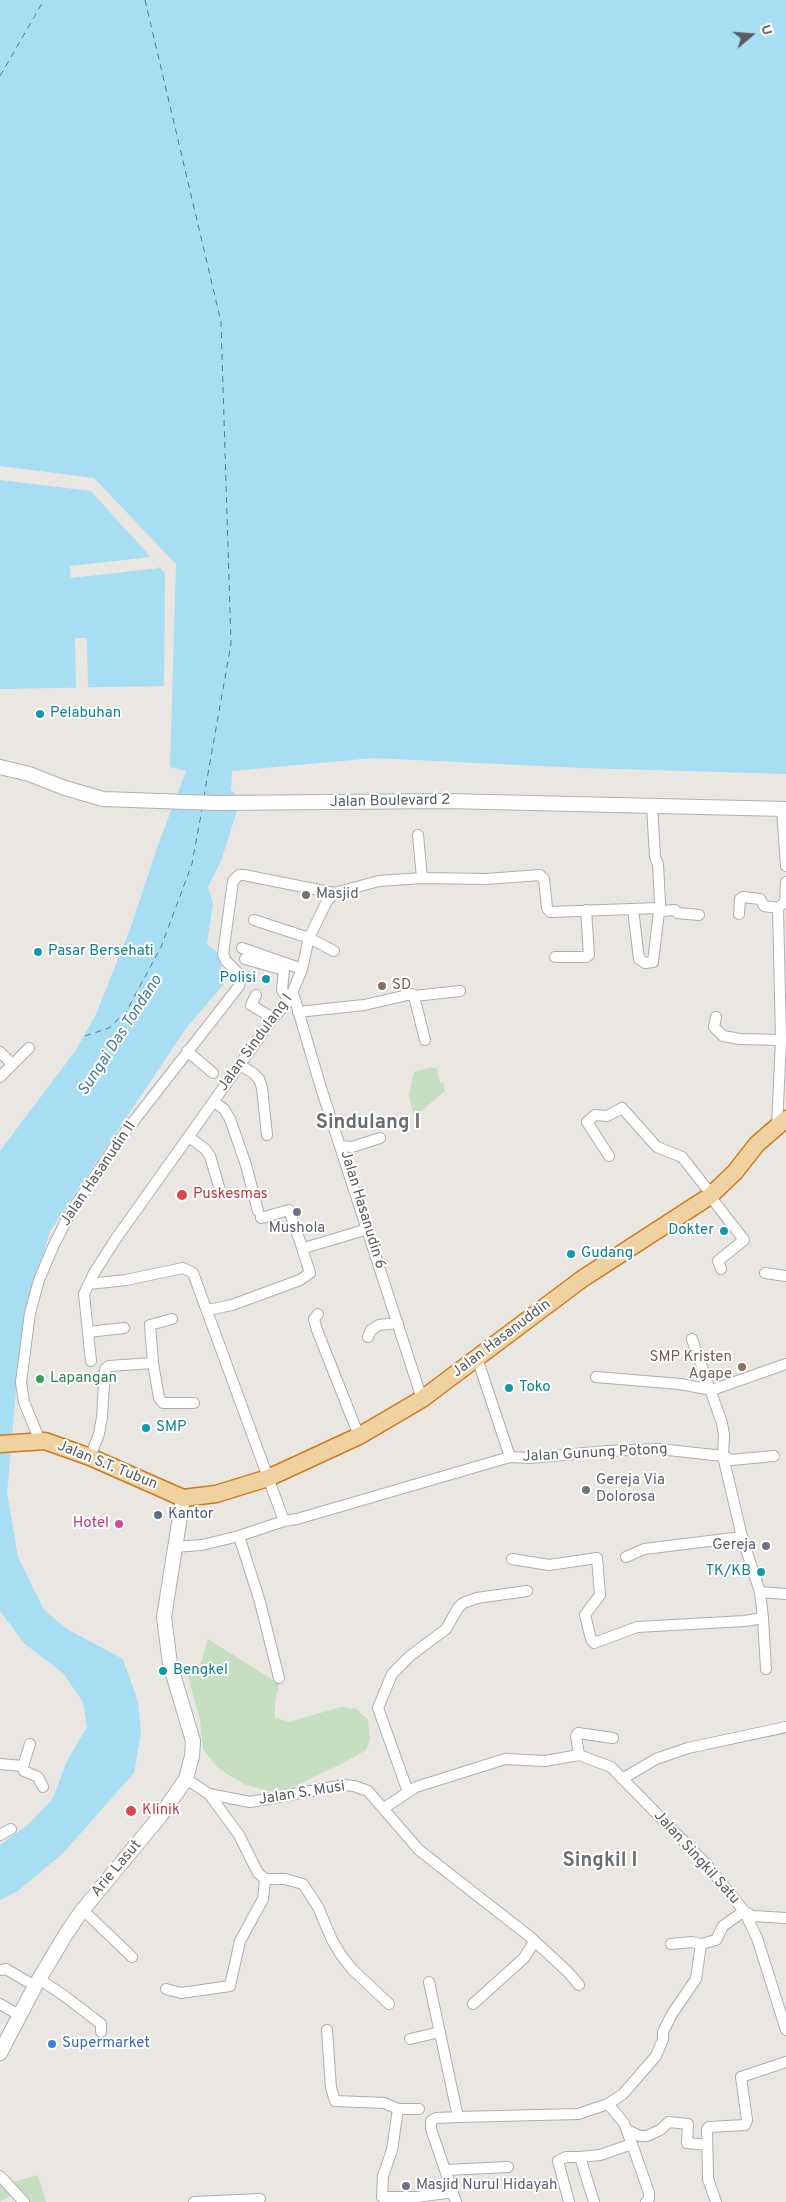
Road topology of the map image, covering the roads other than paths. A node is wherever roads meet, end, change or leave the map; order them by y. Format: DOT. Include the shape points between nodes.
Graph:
graph roads {
  1 [pos="0,767"];
  2 [pos="652,805"];
  3 [pos="784,809"];
  4 [pos="418,835"];
  5 [pos="786,866"];
  6 [pos="422,878"];
  7 [pos="786,882"];
  8 [pos="334,893"];
  9 [pos="660,906"];
  10 [pos="778,908"];
  11 [pos="634,909"];
  12 [pos="586,910"];
  13 [pos="699,914"];
  14 [pos="739,914"];
  15 [pos="254,920"];
  16 [pos="309,938"];
  17 [pos="242,948"];
  18 [pos="334,951"];
  19 [pos="555,957"];
  20 [pos="244,959"];
  21 [pos="302,969"];
  22 [pos="460,991"];
  23 [pos="256,995"];
  24 [pos="414,996"];
  25 [pos="291,997"];
  26 [pos="298,1012"];
  27 [pos="716,1017"];
  28 [pos="273,1018"];
  29 [pos="425,1040"];
  30 [pos="781,1040"];
  31 [pos="26,1051"];
  32 [pos="188,1051"];
  33 [pos="0,1052"];
  34 [pos="12,1064"];
  35 [pos="240,1065"];
  36 [pos="213,1072"];
  37 [pos="0,1076"];
  38 [pos="214,1102"];
  39 [pos="781,1123"];
  40 [pos="267,1135"];
  41 [pos="189,1138"];
  42 [pos="380,1138"];
  43 [pos="341,1146"];
  44 [pos="608,1156"];
  45 [pos="221,1194"];
  46 [pos="710,1195"];
  47 [pos="368,1230"];
  48 [pos="303,1250"];
  49 [pos="722,1269"];
  50 [pos="765,1273"];
  51 [pos="786,1276"];
  52 [pos="90,1284"];
  53 [pos="208,1310"];
  54 [pos="318,1314"];
  55 [pos="172,1319"];
  56 [pos="398,1323"];
  57 [pos="124,1328"];
  58 [pos="88,1332"];
  59 [pos="368,1337"];
  60 [pos="692,1339"];
  61 [pos="477,1358"];
  62 [pos="91,1361"];
  63 [pos="153,1363"];
  64 [pos="786,1364"];
  65 [pos="596,1377"];
  66 [pos="712,1390"];
  67 [pos="422,1399"];
  68 [pos="194,1403"];
  69 [pos="359,1436"];
  70 [pos="33,1441"];
  71 [pos="0,1444"];
  72 [pos="723,1456"];
  73 [pos="774,1456"];
  74 [pos="90,1457"];
  75 [pos="510,1457"];
  76 [pos="268,1478"];
  77 [pos="183,1498"];
  78 [pos="284,1521"];
  79 [pos="239,1536"];
  80 [pos="742,1537"];
  81 [pos="174,1547"];
  82 [pos="626,1557"];
  83 [pos="512,1559"];
  84 [pos="527,1591"];
  85 [pos="760,1592"];
  86 [pos="786,1594"];
  87 [pos="763,1618"];
  88 [pos="766,1669"];
  89 [pos="279,1678"];
  90 [pos="786,1727"];
  91 [pos="613,1738"];
  92 [pos="30,1744"];
  93 [pos="579,1755"];
  94 [pos="0,1764"];
  95 [pos="23,1766"];
  96 [pos="622,1779"];
  97 [pos="186,1780"];
  98 [pos="43,1787"];
  99 [pos="408,1792"];
  100 [pos="209,1794"];
  101 [pos="384,1808"];
  102 [pos="11,1829"];
  103 [pos="0,1835"];
  104 [pos="265,1879"];
  105 [pos="83,1910"];
  106 [pos="744,1911"];
  107 [pos="786,1918"];
  108 [pos="534,1942"];
  109 [pos="671,1944"];
  110 [pos="701,1944"];
  111 [pos="132,1958"];
  112 [pos="0,1970"];
  113 [pos="429,1982"];
  114 [pos="37,1983"];
  115 [pos="579,1985"];
  116 [pos="166,1989"];
  117 [pos="0,2004"];
  118 [pos="389,2004"];
  119 [pos="473,2004"];
  120 [pos="20,2015"];
  121 [pos="327,2030"];
  122 [pos="786,2030"];
  123 [pos="100,2032"];
  124 [pos="440,2032"];
  125 [pos="410,2040"];
  126 [pos="0,2052"];
  127 [pos="786,2062"];
  128 [pos="608,2104"];
  129 [pos="398,2108"];
  130 [pos="419,2109"];
  131 [pos="458,2117"];
  132 [pos="627,2130"];
  133 [pos="632,2144"];
  134 [pos="707,2145"];
  135 [pos="580,2157"];
  136 [pos="508,2167"];
  137 [pos="446,2170"];
  138 [pos="0,2176"];
  139 [pos="454,2197"];
  140 [pos="260,2199"];
  141 [pos="24,2202"];
  142 [pos="194,2202"];
  143 [pos="569,2202"];
  144 [pos="594,2202"];
  145 [pos="646,2202"];
  146 [pos="716,2202"];
  1 -- 2 [label="main road, Jalan Boulevard 2" via="103,799 216,803 446,801"];
  2 -- 3 [label="main road, Jalan Boulevard 2"];
  2 -- 9 [label="street"];
  3 -- 5 [label="street"];
  4 -- 6 [label="street"];
  6 -- 8 [label="street" via="379,881"];
  6 -- 12 [label="street" via="469,880 541,876 550,912"];
  7 -- 10 [label="street" via="785,902"];
  8 -- 16 [label="street, Jalan Sindulang I"];
  8 -- 32 [label="street, Jalan Hasanudin II" via="239,875 233,881 223,954 224,960 239,973 241,982"];
  9 -- 11 [label="street"];
  9 -- 11 [label="street" via="653,962 645,963 638,957"];
  9 -- 13 [label="street" via="662,910"];
  10 -- 14 [label="street" via="764,906 760,899 742,898"];
  10 -- 30 [label="street"];
  11 -- 12 [label="street"];
  12 -- 19 [label="street" via="588,956"];
  15 -- 16 [label="street"];
  16 -- 18 [label="street"];
  16 -- 21 [label="street, Jalan Sindulang I"];
  17 -- 21 [label="street"];
  20 -- 25 [label="street, Jalan Hasanudin 6" via="284,970 282,990"];
  21 -- 25 [label="street, Jalan Sindulang I"];
  22 -- 24 [label="street"];
  23 -- 28 [label="street" via="251,1005"];
  24 -- 26 [label="street"];
  24 -- 29 [label="street"];
  25 -- 26 [label="street, Jalan Hasanudin 6"];
  25 -- 28 [label="street, Jalan Sindulang I"];
  26 -- 43 [label="street, Jalan Hasanudin 6"];
  27 -- 30 [label="street" via="714,1027 723,1036"];
  28 -- 35 [label="street, Jalan Sindulang I"];
  30 -- 39 [label="street"];
  31 -- 34 [label="street"];
  32 -- 36 [label="street"];
  32 -- 70 [label="street, Jalan Hasanudin II" via="119,1140 76,1204 39,1280 30,1313 21,1382"];
  33 -- 34 [label="street"];
  34 -- 37 [label="street"];
  35 -- 38 [label="street, Jalan Sindulang I"];
  35 -- 40 [label="street" via="259,1079"];
  38 -- 41 [label="street, Jalan Sindulang I"];
  38 -- 48 [label="street" via="230,1119 260,1215 289,1210"];
  39 -- 46 [label="highway, Jalan Hasanuddin"];
  41 -- 45 [label="street" via="210,1156"];
  41 -- 52 [label="street, Jalan Sindulang I" via="101,1260"];
  42 -- 43 [label="street" via="352,1147"];
  43 -- 47 [label="street, Jalan Hasanudin 6"];
  44 -- 46 [label="street" via="587,1122 595,1115 607,1116 622,1108 650,1142 682,1158"];
  46 -- 49 [label="street" via="744,1240 718,1261"];
  46 -- 61 [label="highway, Jalan Hasanuddin" via="582,1279"];
  47 -- 48 [label="street"];
  47 -- 56 [label="street, Jalan Hasanudin 6"];
  48 -- 53 [label="street" via="309,1274 278,1289"];
  50 -- 51 [label="street"];
  52 -- 53 [label="street" via="186,1268 193,1273"];
  52 -- 58 [label="street, Jalan Sindulang I" via="84,1294"];
  53 -- 76 [label="street"];
  54 -- 69 [label="street" via="314,1320 319,1335"];
  55 -- 63 [label="street" via="150,1325"];
  56 -- 59 [label="street" via="379,1325 371,1330"];
  56 -- 67 [label="street, Jalan Hasanudin 6"];
  57 -- 58 [label="street"];
  58 -- 62 [label="street, Jalan Sindulang I"];
  60 -- 66 [label="street"];
  61 -- 67 [label="highway, Jalan Hasanuddin"];
  61 -- 75 [label="street, Jalan Gunung Potong"];
  63 -- 68 [label="street" via="160,1401"];
  63 -- 74 [label="street" via="105,1369 102,1417"];
  64 -- 66 [label="street"];
  65 -- 66 [label="street"];
  66 -- 72 [label="street" via="724,1435"];
  67 -- 69 [label="highway, Jalan Hasanuddin"];
  69 -- 76 [label="highway, Jalan Hasanuddin"];
  70 -- 71 [label="highway, Jalan S.T. Tubun"];
  70 -- 74 [label="highway, Jalan S.T. Tubun"];
  72 -- 73 [label="street, Jalan Gunung Potong" via="731,1460"];
  72 -- 75 [label="street, Jalan Gunung Potong" via="660,1449"];
  72 -- 80 [label="street"];
  74 -- 77 [label="highway, Jalan S.T. Tubun"];
  75 -- 78 [label="street, Jalan Gunung Potong"];
  76 -- 77 [label="highway, Jalan Hasanuddin" via="216,1494"];
  76 -- 78 [label="street"];
  77 -- 81 [label="main road, Arie Lasut"];
  78 -- 79 [label="street, Jalan Gunung Potong"];
  79 -- 81 [label="street, Jalan Gunung Potong" via="202,1545"];
  79 -- 89 [label="street"];
  80 -- 82 [label="street" via="644,1549"];
  80 -- 85 [label="street"];
  81 -- 97 [label="main road, Arie Lasut" via="164,1617 170,1664 192,1730 192,1756"];
  83 -- 87 [label="street" via="552,1565 597,1558 600,1595 585,1614 594,1643 637,1626"];
  84 -- 99 [label="street" via="463,1603 446,1628 392,1674 378,1708"];
  85 -- 86 [label="street"];
  85 -- 87 [label="street"];
  87 -- 88 [label="street"];
  90 -- 96 [label="street" via="688,1748 656,1759"];
  91 -- 93 [label="street" via="578,1733"];
  92 -- 95 [label="street"];
  93 -- 96 [label="street, Jalan Singkil Satu" via="610,1767"];
  93 -- 99 [label="street, Jalan Singkil Satu" via="545,1761 505,1759"];
  94 -- 95 [label="street"];
  95 -- 98 [label="street" via="24,1771 38,1777"];
  96 -- 106 [label="street, Jalan Singkil Satu" via="707,1865"];
  97 -- 100 [label="street, Jalan S. Musi"];
  97 -- 105 [label="main road, Arie Lasut" via="162,1815"];
  99 -- 101 [label="street, Jalan Singkil Satu"];
  100 -- 101 [label="street, Jalan S. Musi" via="250,1802 344,1785 368,1791"];
  100 -- 104 [label="street"];
  101 -- 108 [label="street, Jalan S. Musi" via="419,1850"];
  102 -- 103 [label="street"];
  104 -- 116 [label="street" via="263,1900 240,1941 230,1986 181,1993"];
  104 -- 118 [label="street" via="285,1879 303,1884 318,1906 332,1940 352,1969"];
  105 -- 111 [label="street"];
  105 -- 114 [label="main road, Arie Lasut"];
  106 -- 107 [label="street" via="753,1916"];
  106 -- 110 [label="street" via="723,1926 716,1940"];
  106 -- 122 [label="street, Jalan Singkil Satu" via="757,1938"];
  108 -- 115 [label="street, Jalan S. Musi"];
  108 -- 119 [label="street" via="524,1958"];
  109 -- 110 [label="street"];
  110 -- 128 [label="street" via="696,1979 672,2014 656,2056 623,2094"];
  112 -- 114 [label="street" via="6,1969"];
  113 -- 124 [label="street"];
  114 -- 120 [label="main road, Arie Lasut"];
  114 -- 123 [label="street" via="66,1997 101,2024"];
  117 -- 120 [label="street"];
  120 -- 126 [label="main road, Arie Lasut"];
  121 -- 129 [label="street" via="331,2088 335,2101 384,2103"];
  124 -- 125 [label="street"];
  124 -- 131 [label="street"];
  127 -- 134 [label="street" via="743,2074 746,2123 709,2128"];
  128 -- 131 [label="street" via="578,2114"];
  128 -- 132 [label="street"];
  129 -- 130 [label="street"];
  129 -- 139 [label="street" via="392,2150 383,2176 382,2197"];
  131 -- 137 [label="street" via="433,2119 430,2123"];
  132 -- 133 [label="street"];
  132 -- 134 [label="street" via="647,2136 669,2122 688,2124 687,2143"];
  133 -- 135 [label="street" via="600,2155"];
  133 -- 145 [label="street" via="648,2193"];
  134 -- 146 [label="street" via="708,2179"];
  135 -- 143 [label="street" via="566,2157 558,2161"];
  135 -- 144 [label="street"];
  136 -- 137 [label="street"];
  137 -- 139 [label="street"];
  138 -- 141 [label="street"];
  140 -- 142 [label="street"];
}
